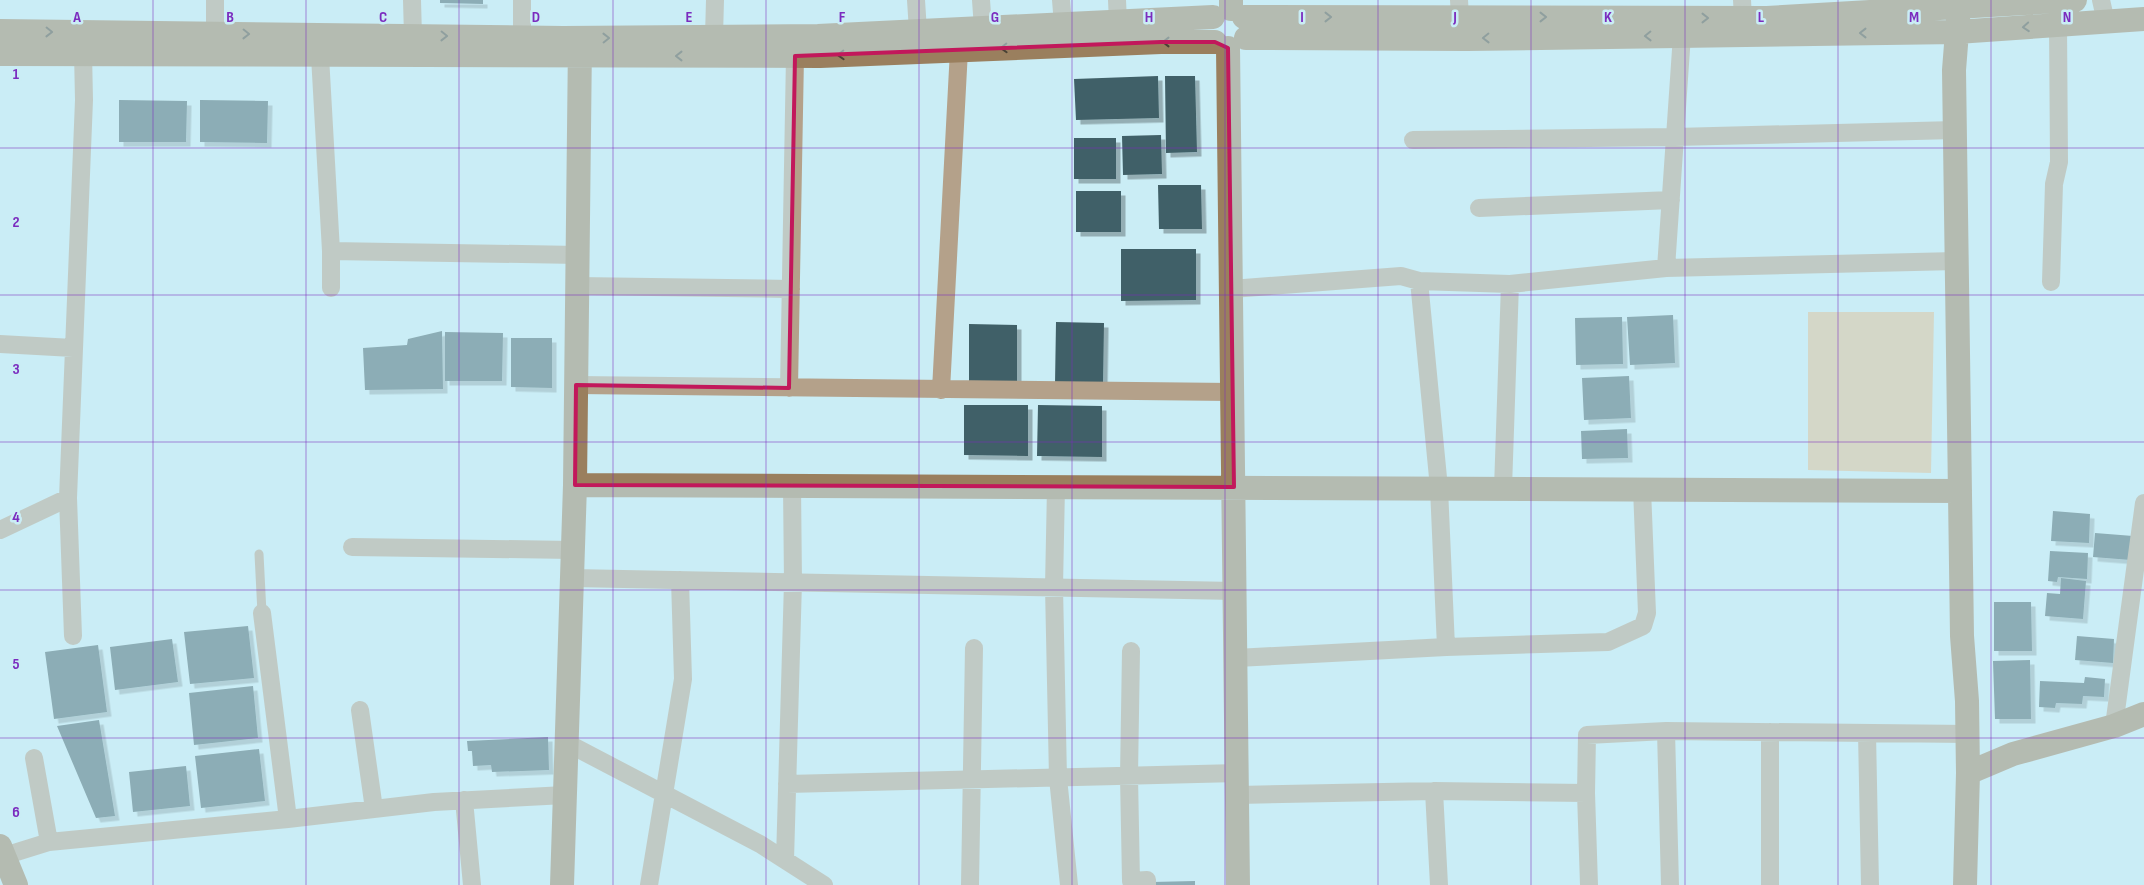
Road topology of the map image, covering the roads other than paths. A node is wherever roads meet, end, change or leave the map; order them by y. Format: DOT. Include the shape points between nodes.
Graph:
graph roads {
  1 [pos="215,0"];
  2 [pos="412,0"];
  3 [pos="522,0"];
  4 [pos="715,0"];
  5 [pos="916,0"];
  6 [pos="981,0"];
  7 [pos="1060,0"];
  8 [pos="2074,0"];
  9 [pos="2029,1"];
  10 [pos="1906,5"];
  11 [pos="1959,7"];
  12 [pos="1460,9"];
  13 [pos="1743,9"];
  14 [pos="1118,11"];
  15 [pos="2104,11"];
  16 [pos="2144,19"];
  17 [pos="1063,24"];
  18 [pos="1230,24"];
  19 [pos="2058,25"];
  20 [pos="984,28"];
  21 [pos="0,31"];
  22 [pos="918,31"];
  23 [pos="1957,32"];
  24 [pos="215,33"];
  25 [pos="1682,35"];
  26 [pos="413,36"];
  27 [pos="714,36"];
  28 [pos="522,37"];
  29 [pos="580,47"];
  30 [pos="959,50"];
  31 [pos="83,52"];
  32 [pos="0,54"];
  33 [pos="320,56"];
  34 [pos="795,56"];
  35 [pos="1955,130"];
  36 [pos="1675,138"];
  37 [pos="1413,140"];
  38 [pos="1671,200"];
  39 [pos="1479,208"];
  40 [pos="331,250"];
  41 [pos="578,255"];
  42 [pos="1956,261"];
  43 [pos="1666,268"];
  44 [pos="1419,281"];
  45 [pos="2051,282"];
  46 [pos="1510,284"];
  47 [pos="578,286"];
  48 [pos="331,288"];
  49 [pos="1231,288"];
  50 [pos="791,289"];
  51 [pos="0,344"];
  52 [pos="73,348"];
  53 [pos="576,385"];
  54 [pos="789,388"];
  55 [pos="941,390"];
  56 [pos="1232,392"];
  57 [pos="575,485"];
  58 [pos="792,486"];
  59 [pos="1056,486"];
  60 [pos="1234,487"];
  61 [pos="1439,488"];
  62 [pos="1503,488"];
  63 [pos="1642,489"];
  64 [pos="1960,491"];
  65 [pos="68,498"];
  66 [pos="2144,503"];
  67 [pos="0,530"];
  68 [pos="352,547"];
  69 [pos="573,550"];
  70 [pos="259,554"];
  71 [pos="572,578"];
  72 [pos="680,580"];
  73 [pos="793,582"];
  74 [pos="1054,587"];
  75 [pos="1235,591"];
  76 [pos="262,613"];
  77 [pos="73,636"];
  78 [pos="1446,647"];
  79 [pos="974,648"];
  80 [pos="1131,651"];
  81 [pos="1236,658"];
  82 [pos="360,710"];
  83 [pos="2144,714"];
  84 [pos="2114,726"];
  85 [pos="1666,731"];
  86 [pos="1770,732"];
  87 [pos="1868,733"];
  88 [pos="1968,734"];
  89 [pos="567,743"];
  90 [pos="34,758"];
  91 [pos="1968,773"];
  92 [pos="1128,776"];
  93 [pos="1058,778"];
  94 [pos="973,780"];
  95 [pos="787,784"];
  96 [pos="1238,784"];
  97 [pos="1434,791"];
  98 [pos="1586,793"];
  99 [pos="664,794"];
  100 [pos="565,795"];
  101 [pos="464,800"];
  102 [pos="374,809"];
  103 [pos="288,820"];
  104 [pos="49,842"];
  105 [pos="2,851"];
  106 [pos="784,860"];
  107 [pos="804,879"];
  108 [pos="16,885"];
  109 [pos="472,885"];
  110 [pos="562,885"];
  111 [pos="649,885"];
  112 [pos="824,885"];
  113 [pos="970,885"];
  114 [pos="1068,885"];
  115 [pos="1148,885"];
  116 [pos="1238,885"];
  117 [pos="1439,885"];
  118 [pos="1589,885"];
  119 [pos="1670,885"];
  120 [pos="1770,885"];
  121 [pos="1870,885"];
  122 [pos="1965,885"];
  1 -- 24 [label="street"];
  2 -- 26 [label="street"];
  3 -- 28 [label="street"];
  4 -- 27 [label="street"];
  5 -- 22 [label="street"];
  6 -- 20 [label="street"];
  7 -- 17 [label="street"];
  8 -- 9 [label="main road"];
  9 -- 11 [label="main road"];
  10 -- 11 [label="main road"];
  10 -- 13 [label="main road"];
  11 -- 23 [label="main road"];
  12 -- 13 [label="main road, one-way"];
  18 -- 12 [label="main road, one-way"];
  14 -- 17 [label="main road"];
  14 -- 18 [label="main road"];
  15 -- 16 [label="main road"];
  15 -- 19 [label="main road"];
  17 -- 20 [label="main road"];
  25 -- 18 [label="main road, one-way" via="1467,39"];
  18 -- 30 [label="main road, one-way" via="1161,42"];
  18 -- 49 [label="main road"];
  19 -- 23 [label="main road, one-way"];
  19 -- 45 [label="street" via="2059,162 2054,184"];
  20 -- 22 [label="main road"];
  21 -- 24 [label="main road, one-way"];
  22 -- 27 [label="main road" via="818,36"];
  23 -- 25 [label="main road, one-way"];
  23 -- 35 [label="main road"];
  24 -- 26 [label="main road, one-way"];
  25 -- 36 [label="street"];
  26 -- 28 [label="main road, one-way"];
  29 -- 27 [label="main road, one-way"];
  28 -- 29 [label="main road"];
  29 -- 33 [label="main road"];
  34 -- 29 [label="main road, one-way"];
  29 -- 41 [label="main road"];
  30 -- 34 [label="main road, one-way"];
  30 -- 55 [label="street"];
  31 -- 32 [label="main road"];
  31 -- 33 [label="main road"];
  31 -- 52 [label="street" via="84,100"];
  33 -- 40 [label="street"];
  34 -- 50 [label="street"];
  35 -- 36 [label="street"];
  35 -- 42 [label="main road"];
  36 -- 37 [label="street"];
  36 -- 38 [label="street"];
  38 -- 39 [label="street"];
  38 -- 43 [label="street"];
  40 -- 41 [label="street"];
  40 -- 48 [label="street"];
  41 -- 47 [label="main road"];
  42 -- 43 [label="street"];
  42 -- 64 [label="main road"];
  43 -- 46 [label="street"];
  44 -- 46 [label="street"];
  44 -- 49 [label="street" via="1401,276"];
  44 -- 61 [label="street"];
  46 -- 62 [label="street"];
  47 -- 50 [label="street"];
  47 -- 53 [label="main road"];
  49 -- 56 [label="main road"];
  50 -- 54 [label="street"];
  51 -- 52 [label="street"];
  52 -- 65 [label="street"];
  53 -- 54 [label="street"];
  53 -- 57 [label="main road"];
  54 -- 55 [label="street"];
  55 -- 56 [label="street"];
  56 -- 60 [label="main road"];
  57 -- 58 [label="main road"];
  57 -- 69 [label="main road"];
  58 -- 59 [label="main road"];
  58 -- 73 [label="street"];
  59 -- 60 [label="main road"];
  59 -- 74 [label="street"];
  60 -- 61 [label="main road"];
  60 -- 75 [label="main road"];
  61 -- 62 [label="main road"];
  61 -- 78 [label="street"];
  62 -- 63 [label="main road"];
  63 -- 64 [label="main road"];
  63 -- 78 [label="street" via="1647,613 1643,626 1608,642"];
  64 -- 88 [label="main road" via="1962,636"];
  65 -- 67 [label="street"];
  65 -- 77 [label="street"];
  66 -- 84 [label="street"];
  68 -- 69 [label="street"];
  69 -- 71 [label="main road"];
  70 -- 76 [label="lane"];
  71 -- 72 [label="street"];
  71 -- 89 [label="main road"];
  72 -- 73 [label="street"];
  72 -- 99 [label="street" via="683,679"];
  73 -- 74 [label="street"];
  73 -- 95 [label="street"];
  74 -- 75 [label="street"];
  74 -- 93 [label="street"];
  75 -- 81 [label="main road"];
  76 -- 103 [label="street"];
  78 -- 81 [label="street"];
  79 -- 94 [label="street"];
  80 -- 92 [label="street"];
  81 -- 96 [label="main road"];
  82 -- 102 [label="street"];
  83 -- 84 [label="main road"];
  84 -- 91 [label="main road" via="2013,754"];
  85 -- 86 [label="street"];
  85 -- 98 [label="street" via="1587,735"];
  85 -- 119 [label="street"];
  86 -- 87 [label="street"];
  86 -- 120 [label="street"];
  87 -- 88 [label="street"];
  87 -- 121 [label="street"];
  88 -- 91 [label="main road"];
  89 -- 99 [label="street"];
  89 -- 100 [label="main road"];
  90 -- 104 [label="street"];
  91 -- 122 [label="main road"];
  92 -- 93 [label="street"];
  92 -- 96 [label="street"];
  92 -- 115 [label="street" via="1131,881 1147,880"];
  93 -- 94 [label="street"];
  93 -- 114 [label="street"];
  94 -- 95 [label="street"];
  94 -- 113 [label="street"];
  95 -- 106 [label="street"];
  96 -- 97 [label="street"];
  96 -- 116 [label="main road"];
  97 -- 98 [label="street"];
  97 -- 117 [label="street"];
  98 -- 118 [label="street"];
  99 -- 106 [label="street"];
  99 -- 111 [label="street"];
  100 -- 101 [label="street"];
  100 -- 110 [label="main road"];
  101 -- 102 [label="street"];
  101 -- 109 [label="street"];
  102 -- 103 [label="street"];
  103 -- 104 [label="street"];
  104 -- 105 [label="street"];
  105 -- 108 [label="main road"];
  106 -- 107 [label="street"];
  107 -- 112 [label="street"];
}
